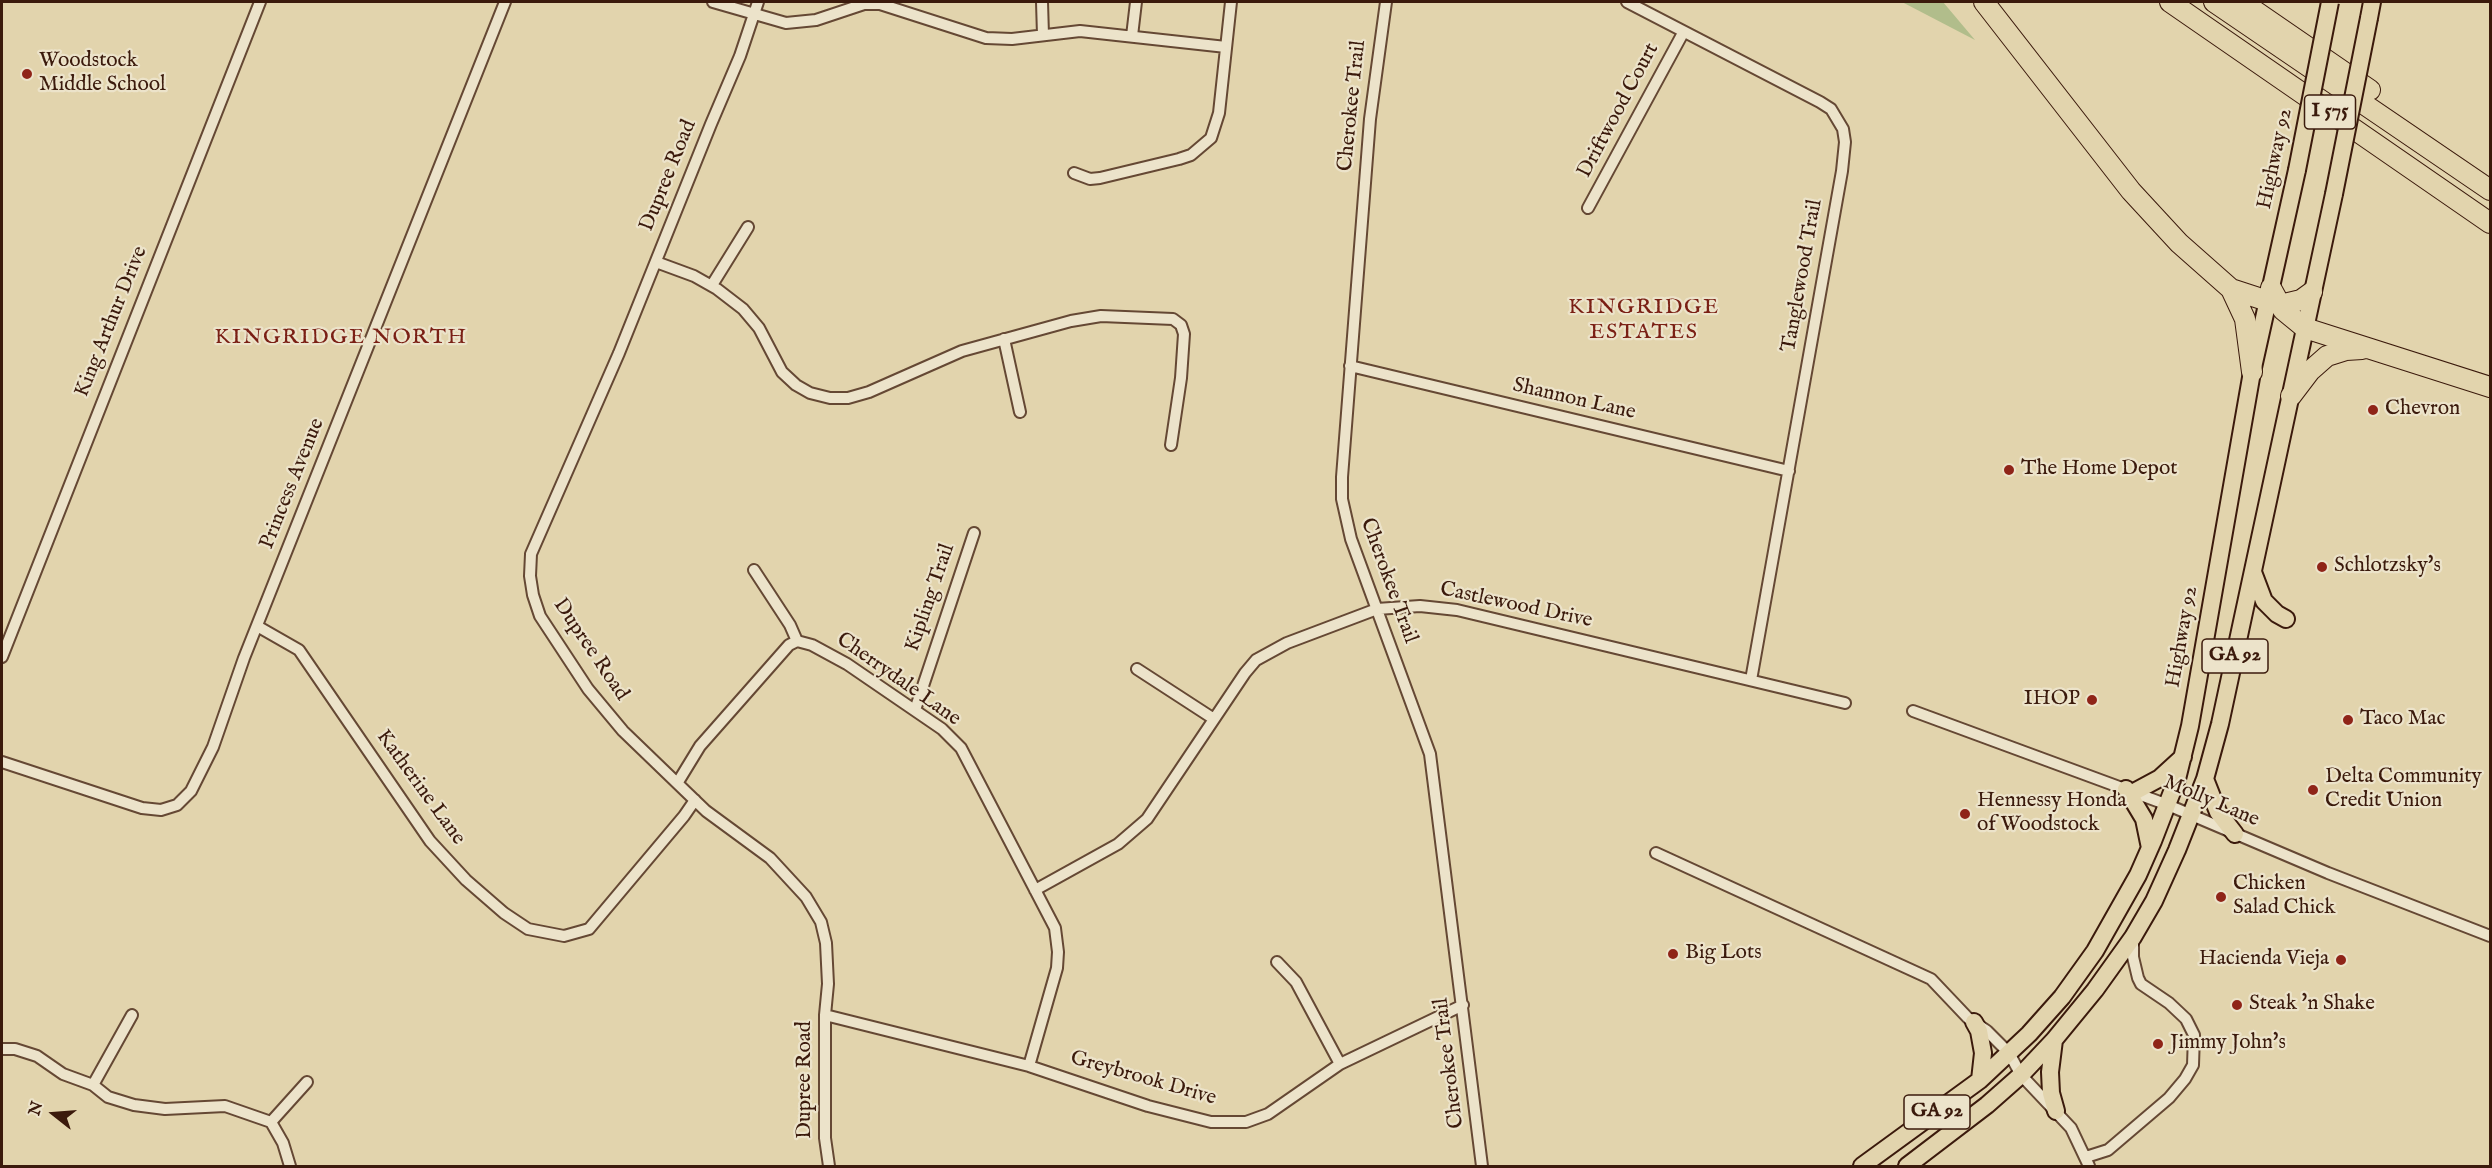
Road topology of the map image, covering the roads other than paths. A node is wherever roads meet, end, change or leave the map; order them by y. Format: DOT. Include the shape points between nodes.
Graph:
graph roads {
  1 [pos="260,2"];
  2 [pos="505,2"];
  3 [pos="713,2"];
  4 [pos="758,2"];
  5 [pos="1042,2"];
  6 [pos="1136,2"];
  7 [pos="1231,2"];
  8 [pos="1386,2"];
  9 [pos="1627,2"];
  10 [pos="1984,2"];
  11 [pos="2170,2"];
  12 [pos="2214,2"];
  13 [pos="2242,2"];
  14 [pos="2330,2"];
  15 [pos="2371,10"];
  16 [pos="755,14"];
  17 [pos="1683,33"];
  18 [pos="1043,35"];
  19 [pos="1132,36"];
  20 [pos="1226,47"];
  21 [pos="1074,173"];
  22 [pos="2490,174"];
  23 [pos="2490,190"];
  24 [pos="1588,208"];
  25 [pos="2490,223"];
  26 [pos="748,227"];
  27 [pos="656,262"];
  28 [pos="712,285"];
  29 [pos="2231,289"];
  30 [pos="2312,292"];
  31 [pos="2273,299"];
  32 [pos="2305,328"];
  33 [pos="1004,339"];
  34 [pos="2366,349"];
  35 [pos="1350,366"];
  36 [pos="2252,372"];
  37 [pos="2490,387"];
  38 [pos="2291,396"];
  39 [pos="1020,412"];
  40 [pos="1171,445"];
  41 [pos="1789,471"];
  42 [pos="974,533"];
  43 [pos="754,570"];
  44 [pos="2253,571"];
  45 [pos="1377,609"];
  46 [pos="2286,619"];
  47 [pos="257,626"];
  48 [pos="797,641"];
  49 [pos="2,657"];
  50 [pos="1137,669"];
  51 [pos="1751,680"];
  52 [pos="1845,703"];
  53 [pos="915,710"];
  54 [pos="1913,711"];
  55 [pos="1214,719"];
  56 [pos="2183,756"];
  57 [pos="2,762"];
  58 [pos="2205,780"];
  59 [pos="678,782"];
  60 [pos="2130,791"];
  61 [pos="695,800"];
  62 [pos="2168,805"];
  63 [pos="2193,815"];
  64 [pos="2235,834"];
  65 [pos="2150,849"];
  66 [pos="1656,853"];
  67 [pos="1035,890"];
  68 [pos="2490,936"];
  69 [pos="2133,937"];
  70 [pos="1278,962"];
  71 [pos="1462,1005"];
  72 [pos="132,1015"];
  73 [pos="825,1016"];
  74 [pos="1974,1022"];
  75 [pos="2054,1040"];
  76 [pos="2,1049"];
  77 [pos="2009,1053"];
  78 [pos="1340,1064"];
  79 [pos="1029,1066"];
  80 [pos="2021,1075"];
  81 [pos="1980,1080"];
  82 [pos="307,1082"];
  83 [pos="93,1085"];
  84 [pos="2056,1111"];
  85 [pos="272,1122"];
  86 [pos="2088,1162"];
  87 [pos="290,1167"];
  88 [pos="829,1167"];
  89 [pos="1482,1167"];
  90 [pos="1862,1167"];
  91 [pos="1907,1167"];
  1 -- 49 [label="street, King Arthur Drive"];
  2 -- 47 [label="street, Princess Avenue"];
  3 -- 16 [label="street"];
  4 -- 16 [label="street, Dupree Road"];
  5 -- 18 [label="street"];
  6 -- 19 [label="street"];
  7 -- 20 [label="street"];
  8 -- 35 [label="street, Cherokee Trail" via="1370,119"];
  9 -- 17 [label="street, Tanglewood Trail"];
  10 -- 29 [label="highway" via="2131,191 2178,243"];
  11 -- 25 [label="highway, I 575"];
  12 -- 23 [label="highway"];
  13 -- 22 [label="highway, I 575"];
  14 -- 31 [label="main road, Highway 92 / GA 92, bridge"];
  15 -- 30 [label="main road, GA 92, bridge"];
  16 -- 18 [label="street" via="786,22 816,20 864,4 880,4 986,38"];
  16 -- 27 [label="street, Dupree Road"];
  17 -- 24 [label="street, Driftwood Court"];
  17 -- 41 [label="street, Tanglewood Trail" via="1820,102 1831,109 1843,129 1842,171"];
  18 -- 19 [label="street" via="1080,31"];
  19 -- 20 [label="street"];
  20 -- 21 [label="street" via="1216,126 1202,148 1179,159 1100,178"];
  26 -- 28 [label="street"];
  27 -- 28 [label="street"];
  27 -- 59 [label="street, Dupree Road" via="531,554 530,576 540,616 588,689 623,731"];
  28 -- 33 [label="street" via="759,328 782,372 810,393 830,398 869,392 951,355"];
  29 -- 31 [label="highway"];
  29 -- 36 [label="highway" via="2245,319"];
  30 -- 31 [label="highway" via="2301,300"];
  30 -- 32 [label="main road, GA 92"];
  31 -- 32 [label="highway"];
  31 -- 36 [label="main road, Highway 92 / GA 92"];
  32 -- 34 [label="highway"];
  32 -- 38 [label="main road, GA 92"];
  33 -- 39 [label="street"];
  33 -- 40 [label="street" via="1101,316 1173,320 1181,325 1181,378"];
  34 -- 37 [label="highway"];
  34 -- 38 [label="highway" via="2326,356"];
  35 -- 41 [label="street, Shannon Lane"];
  35 -- 45 [label="street, Cherokee Trail" via="1342,499 1351,539"];
  36 -- 56 [label="main road, Highway 92 / GA 92"];
  38 -- 44 [label="main road, GA 92"];
  41 -- 51 [label="street, Tanglewood Trail"];
  42 -- 53 [label="street, Kipling Trail"];
  43 -- 48 [label="street"];
  44 -- 46 [label="main road" via="2264,601"];
  44 -- 58 [label="main road, GA 92"];
  45 -- 51 [label="street, Castlewood Drive" via="1420,606 1456,610"];
  45 -- 55 [label="street, Castlewood Drive" via="1287,643 1256,660"];
  45 -- 71 [label="street, Cherokee Trail" via="1430,754"];
  47 -- 57 [label="street, Princess Avenue" via="213,747 191,791 177,805 161,810 142,808"];
  47 -- 61 [label="street, Katherine Lane" via="299,650 430,841 466,880 528,929 564,936 590,929"];
  48 -- 53 [label="street, Cherrydale Lane" via="847,664"];
  48 -- 59 [label="street" via="789,645 700,746"];
  50 -- 55 [label="street"];
  51 -- 52 [label="street, Castlewood Drive"];
  53 -- 67 [label="street, Cherrydale Lane" via="960,748"];
  54 -- 60 [label="street, Molly Lane"];
  55 -- 67 [label="street, Castlewood Drive" via="1159,803 1134,832"];
  56 -- 60 [label="main road" via="2160,778"];
  56 -- 62 [label="main road, Highway 92 / GA 92"];
  58 -- 63 [label="main road, GA 92"];
  58 -- 64 [label="main road" via="2218,812"];
  59 -- 61 [label="street, Dupree Road"];
  60 -- 62 [label="street, Molly Lane"];
  60 -- 65 [label="main road" via="2144,819"];
  61 -- 73 [label="street, Dupree Road" via="770,858 806,897 821,922 826,943"];
  62 -- 63 [label="street, Molly Lane"];
  62 -- 65 [label="main road, Highway 92 / GA 92"];
  63 -- 64 [label="street, Molly Lane"];
  63 -- 69 [label="main road, GA 92"];
  64 -- 68 [label="street, Molly Lane"];
  65 -- 77 [label="main road, Highway 92 / GA 92" via="2095,951 2062,997"];
  66 -- 74 [label="street" via="1924,975 1938,984"];
  67 -- 79 [label="street, Cherrydale Lane" via="1055,928 1059,952 1053,987"];
  69 -- 75 [label="main road, GA 92"];
  69 -- 86 [label="street" via="2133,957 2141,984 2186,1019 2193,1033 2193,1065 2169,1098"];
  70 -- 78 [label="street" via="1296,982"];
  71 -- 78 [label="street, Greybrook Drive"];
  71 -- 89 [label="street, Cherokee Trail"];
  72 -- 83 [label="street"];
  73 -- 79 [label="street, Greybrook Drive"];
  73 -- 88 [label="street, Dupree Road" via="825,1138"];
  74 -- 77 [label="street"];
  74 -- 81 [label="main road" via="1983,1053"];
  75 -- 80 [label="main road, GA 92"];
  75 -- 84 [label="main road" via="2050,1072"];
  76 -- 83 [label="street" via="37,1056 63,1074"];
  77 -- 80 [label="street"];
  77 -- 81 [label="main road, Highway 92 / GA 92"];
  78 -- 79 [label="street, Greybrook Drive" via="1268,1114 1246,1122 1211,1122 1148,1106"];
  80 -- 84 [label="street"];
  80 -- 91 [label="main road, GA 92"];
  81 -- 90 [label="main road, Highway 92 / GA 92"];
  82 -- 85 [label="street"];
  83 -- 85 [label="street" via="108,1096 134,1105 165,1109 225,1106"];
  84 -- 86 [label="street" via="2071,1128"];
  85 -- 87 [label="street"];
}
